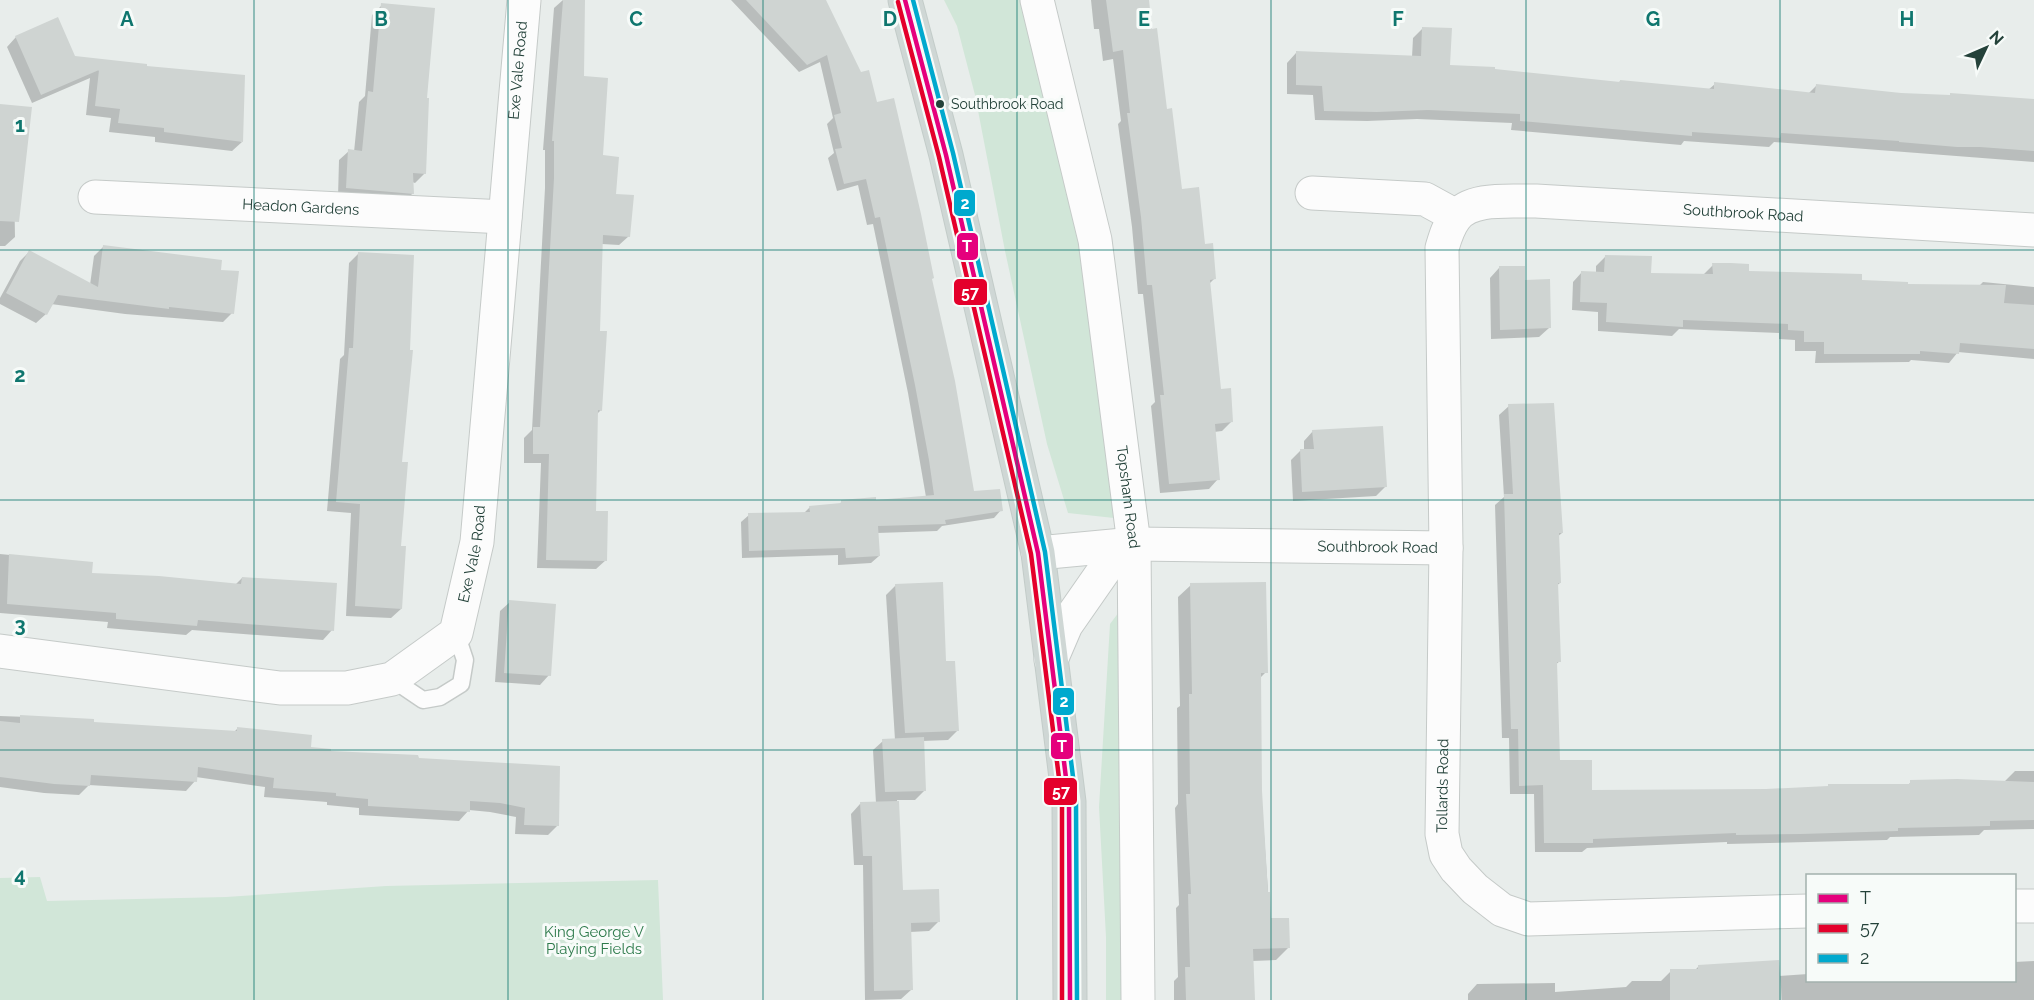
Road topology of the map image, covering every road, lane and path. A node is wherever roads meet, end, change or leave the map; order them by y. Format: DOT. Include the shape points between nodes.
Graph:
graph roads {
  1 [pos="524,0"];
  2 [pos="905,0"];
  3 [pos="1037,0"];
  4 [pos="1312,193"];
  5 [pos="95,196"];
  6 [pos="1456,216"];
  7 [pos="505,217"];
  8 [pos="2034,230"];
  9 [pos="1128,545"];
  10 [pos="1446,548"];
  11 [pos="1038,553"];
  12 [pos="456,633"];
  13 [pos="0,651"];
  14 [pos="1051,660"];
  15 [pos="392,679"];
  16 [pos="2016,906"];
  17 [pos="2034,906"];
  18 [pos="1806,911"];
  19 [pos="1070,1000"];
  20 [pos="1138,1000"];
  1 -- 7 [label="street, Exe Vale Road"];
  2 -- 11 [label="main road" via="946,155"];
  3 -- 9 [label="street, Topsham Road" via="1095,240"];
  4 -- 6 [label="street" via="1425,199"];
  5 -- 7 [label="street, Headon Gardens"];
  6 -- 8 [label="street, Southbrook Road" via="1469,206 1485,203 1536,201"];
  6 -- 10 [label="street, Southbrook Road" via="1442,248"];
  7 -- 12 [label="street, Exe Vale Road" via="477,542"];
  9 -- 10 [label="street, Southbrook Road"];
  9 -- 11 [label="street, Southbrook Road"];
  9 -- 14 [label="street" via="1066,625"];
  9 -- 20 [label="street, Topsham Road"];
  10 -- 18 [label="street, Tollards Road" via="1442,834 1446,854 1475,889 1502,910 1528,918"];
  11 -- 14 [label="main road"];
  12 -- 15 [label="street"];
  12 -- 15 [label="lane" via="465,660 461,684 440,697 423,700"];
  13 -- 15 [label="street" via="280,688 347,688"];
  14 -- 19 [label="main road" via="1069,802"];
  16 -- 17 [label="street"];
}
